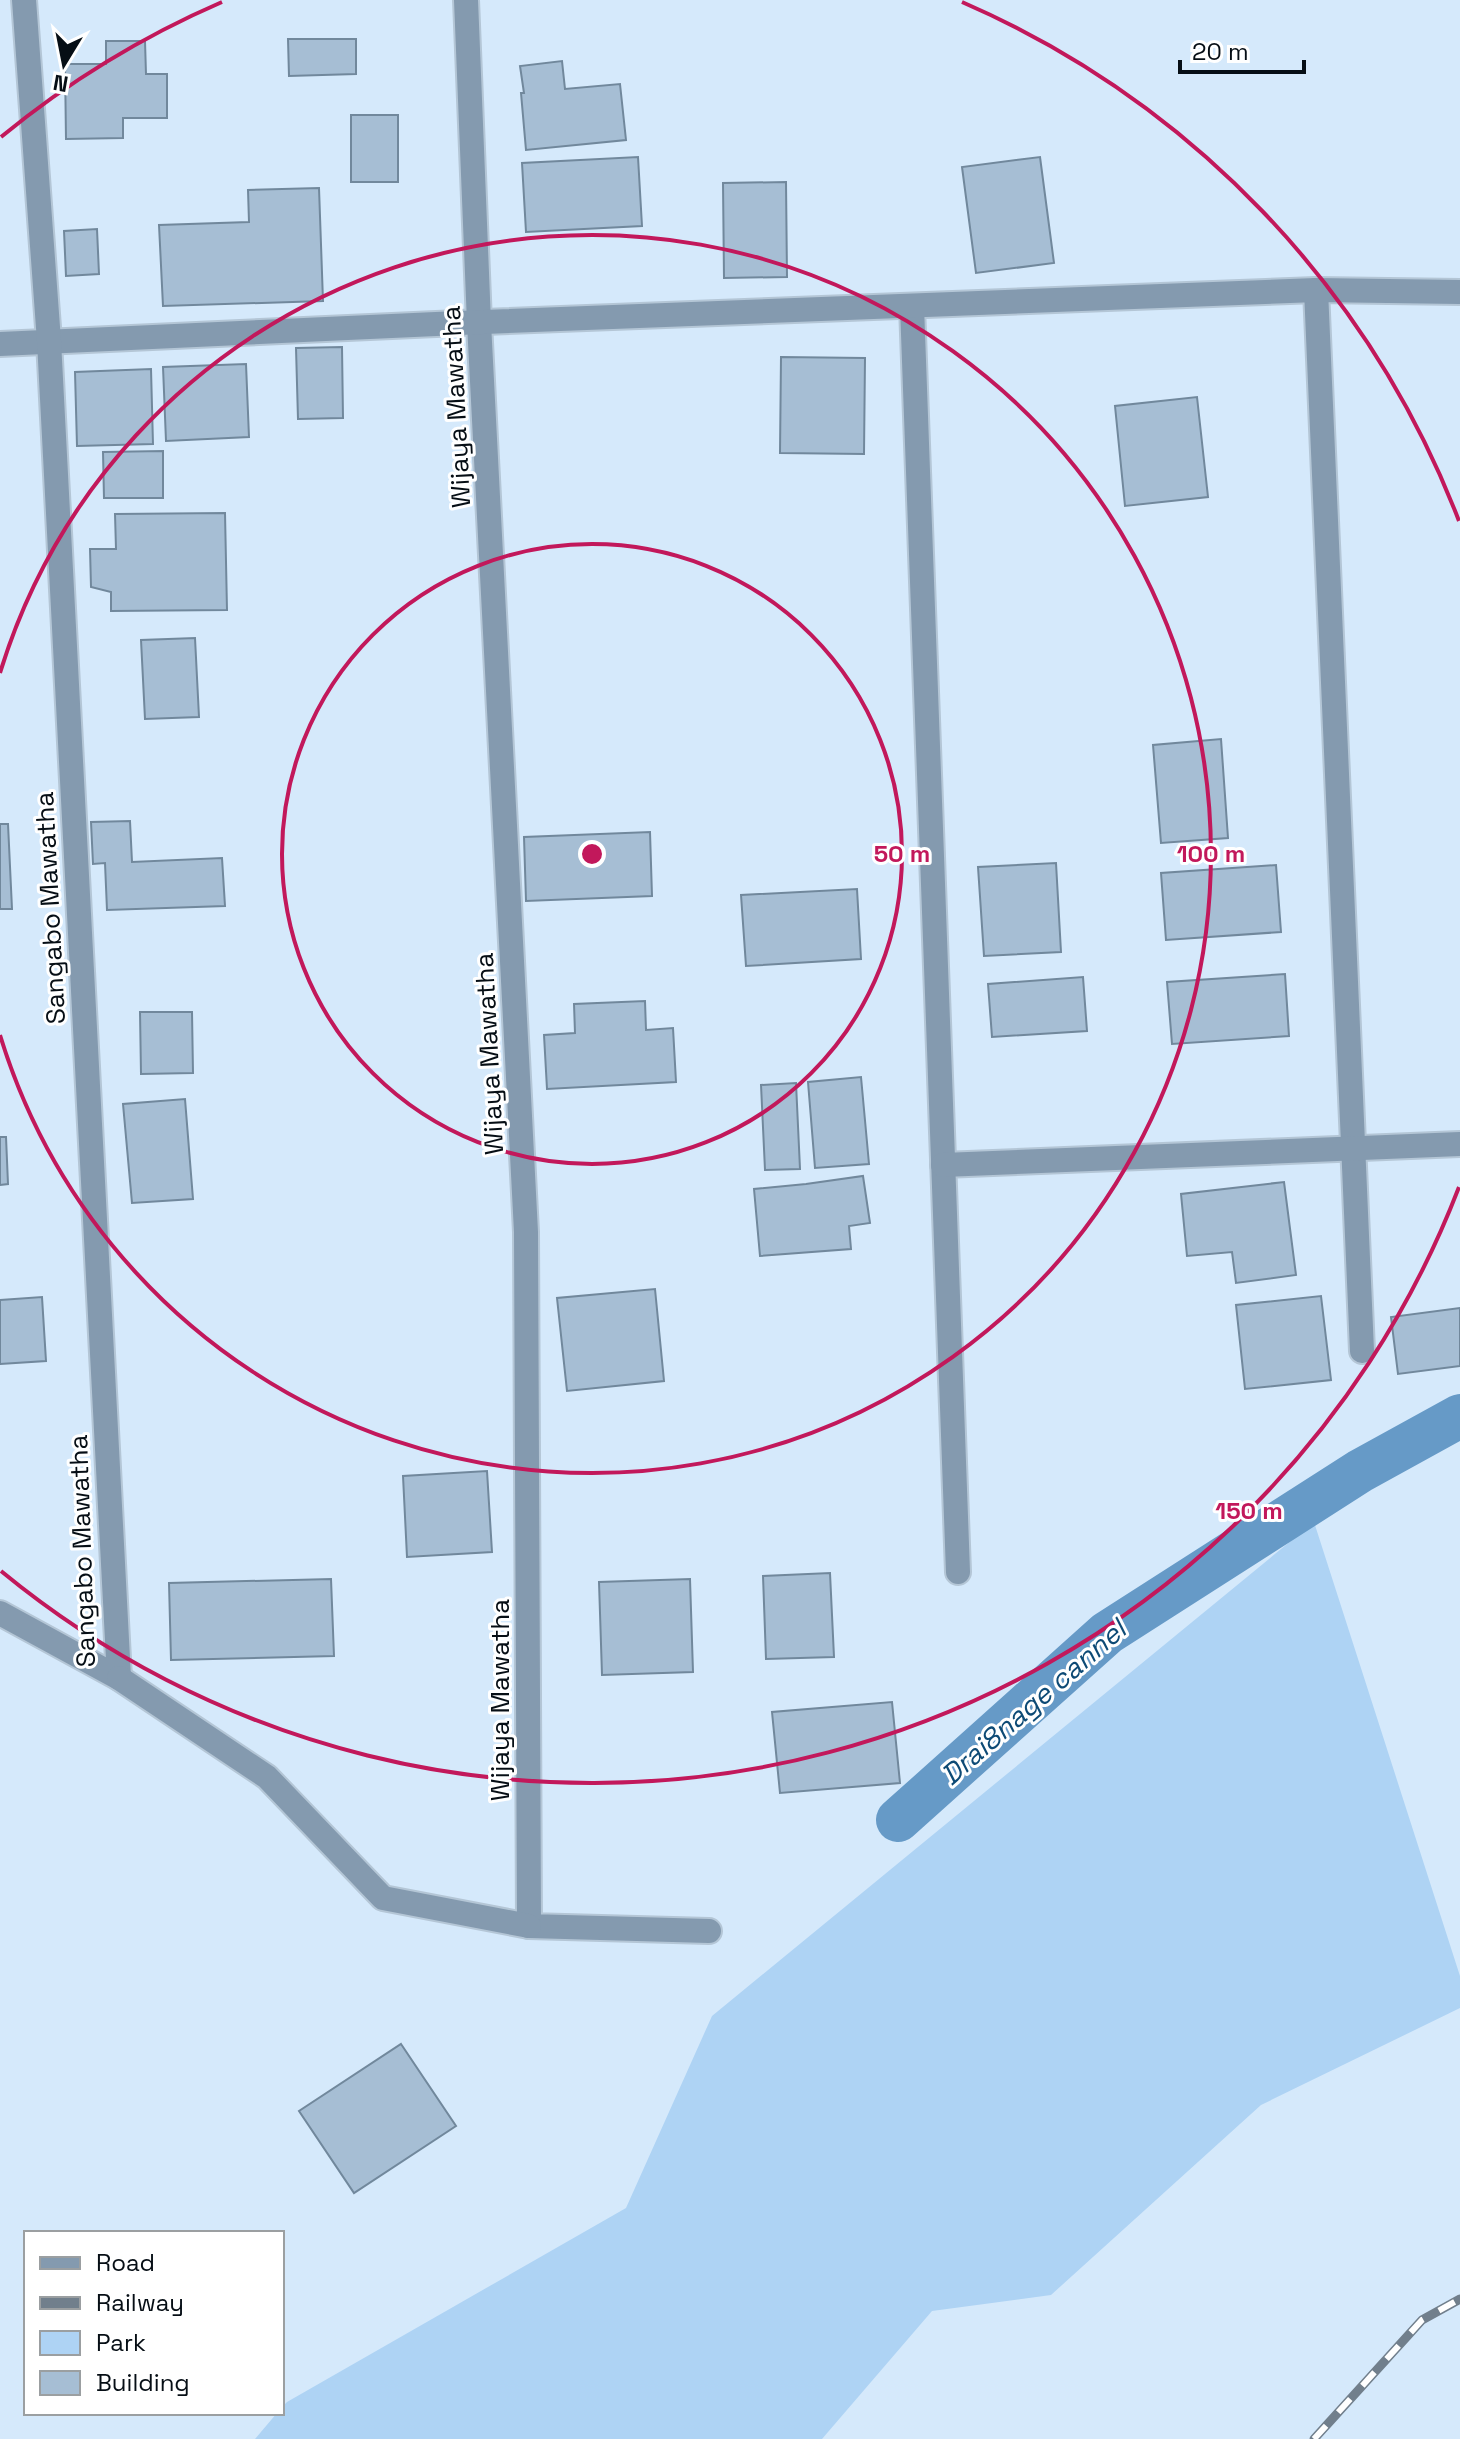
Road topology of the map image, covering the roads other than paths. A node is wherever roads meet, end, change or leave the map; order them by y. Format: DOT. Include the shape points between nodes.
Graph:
graph roads {
  1 [pos="24,0"];
  2 [pos="466,0"];
  3 [pos="1316,290"];
  4 [pos="1460,292"];
  5 [pos="912,306"];
  6 [pos="479,323"];
  7 [pos="49,341"];
  8 [pos="0,344"];
  9 [pos="1460,1144"];
  10 [pos="1354,1148"];
  11 [pos="943,1165"];
  12 [pos="1362,1351"];
  13 [pos="958,1572"];
  14 [pos="0,1613"];
  15 [pos="119,1678"];
  16 [pos="529,1926"];
  17 [pos="709,1931"];
  1 -- 7 [label="street, Sangabo Mawatha"];
  2 -- 6 [label="street, Wijaya Mawatha"];
  3 -- 4 [label="street"];
  3 -- 5 [label="street"];
  3 -- 10 [label="street"];
  5 -- 6 [label="street"];
  5 -- 11 [label="street"];
  6 -- 7 [label="street"];
  6 -- 16 [label="street, Wijaya Mawatha" via="526,1232"];
  7 -- 8 [label="street"];
  7 -- 15 [label="street, Sangabo Mawatha"];
  9 -- 10 [label="street"];
  10 -- 11 [label="street"];
  10 -- 12 [label="street"];
  11 -- 13 [label="street"];
  14 -- 15 [label="street, Sangabo Mawatha"];
  15 -- 16 [label="street" via="267,1777 383,1898"];
  16 -- 17 [label="street"];
}
